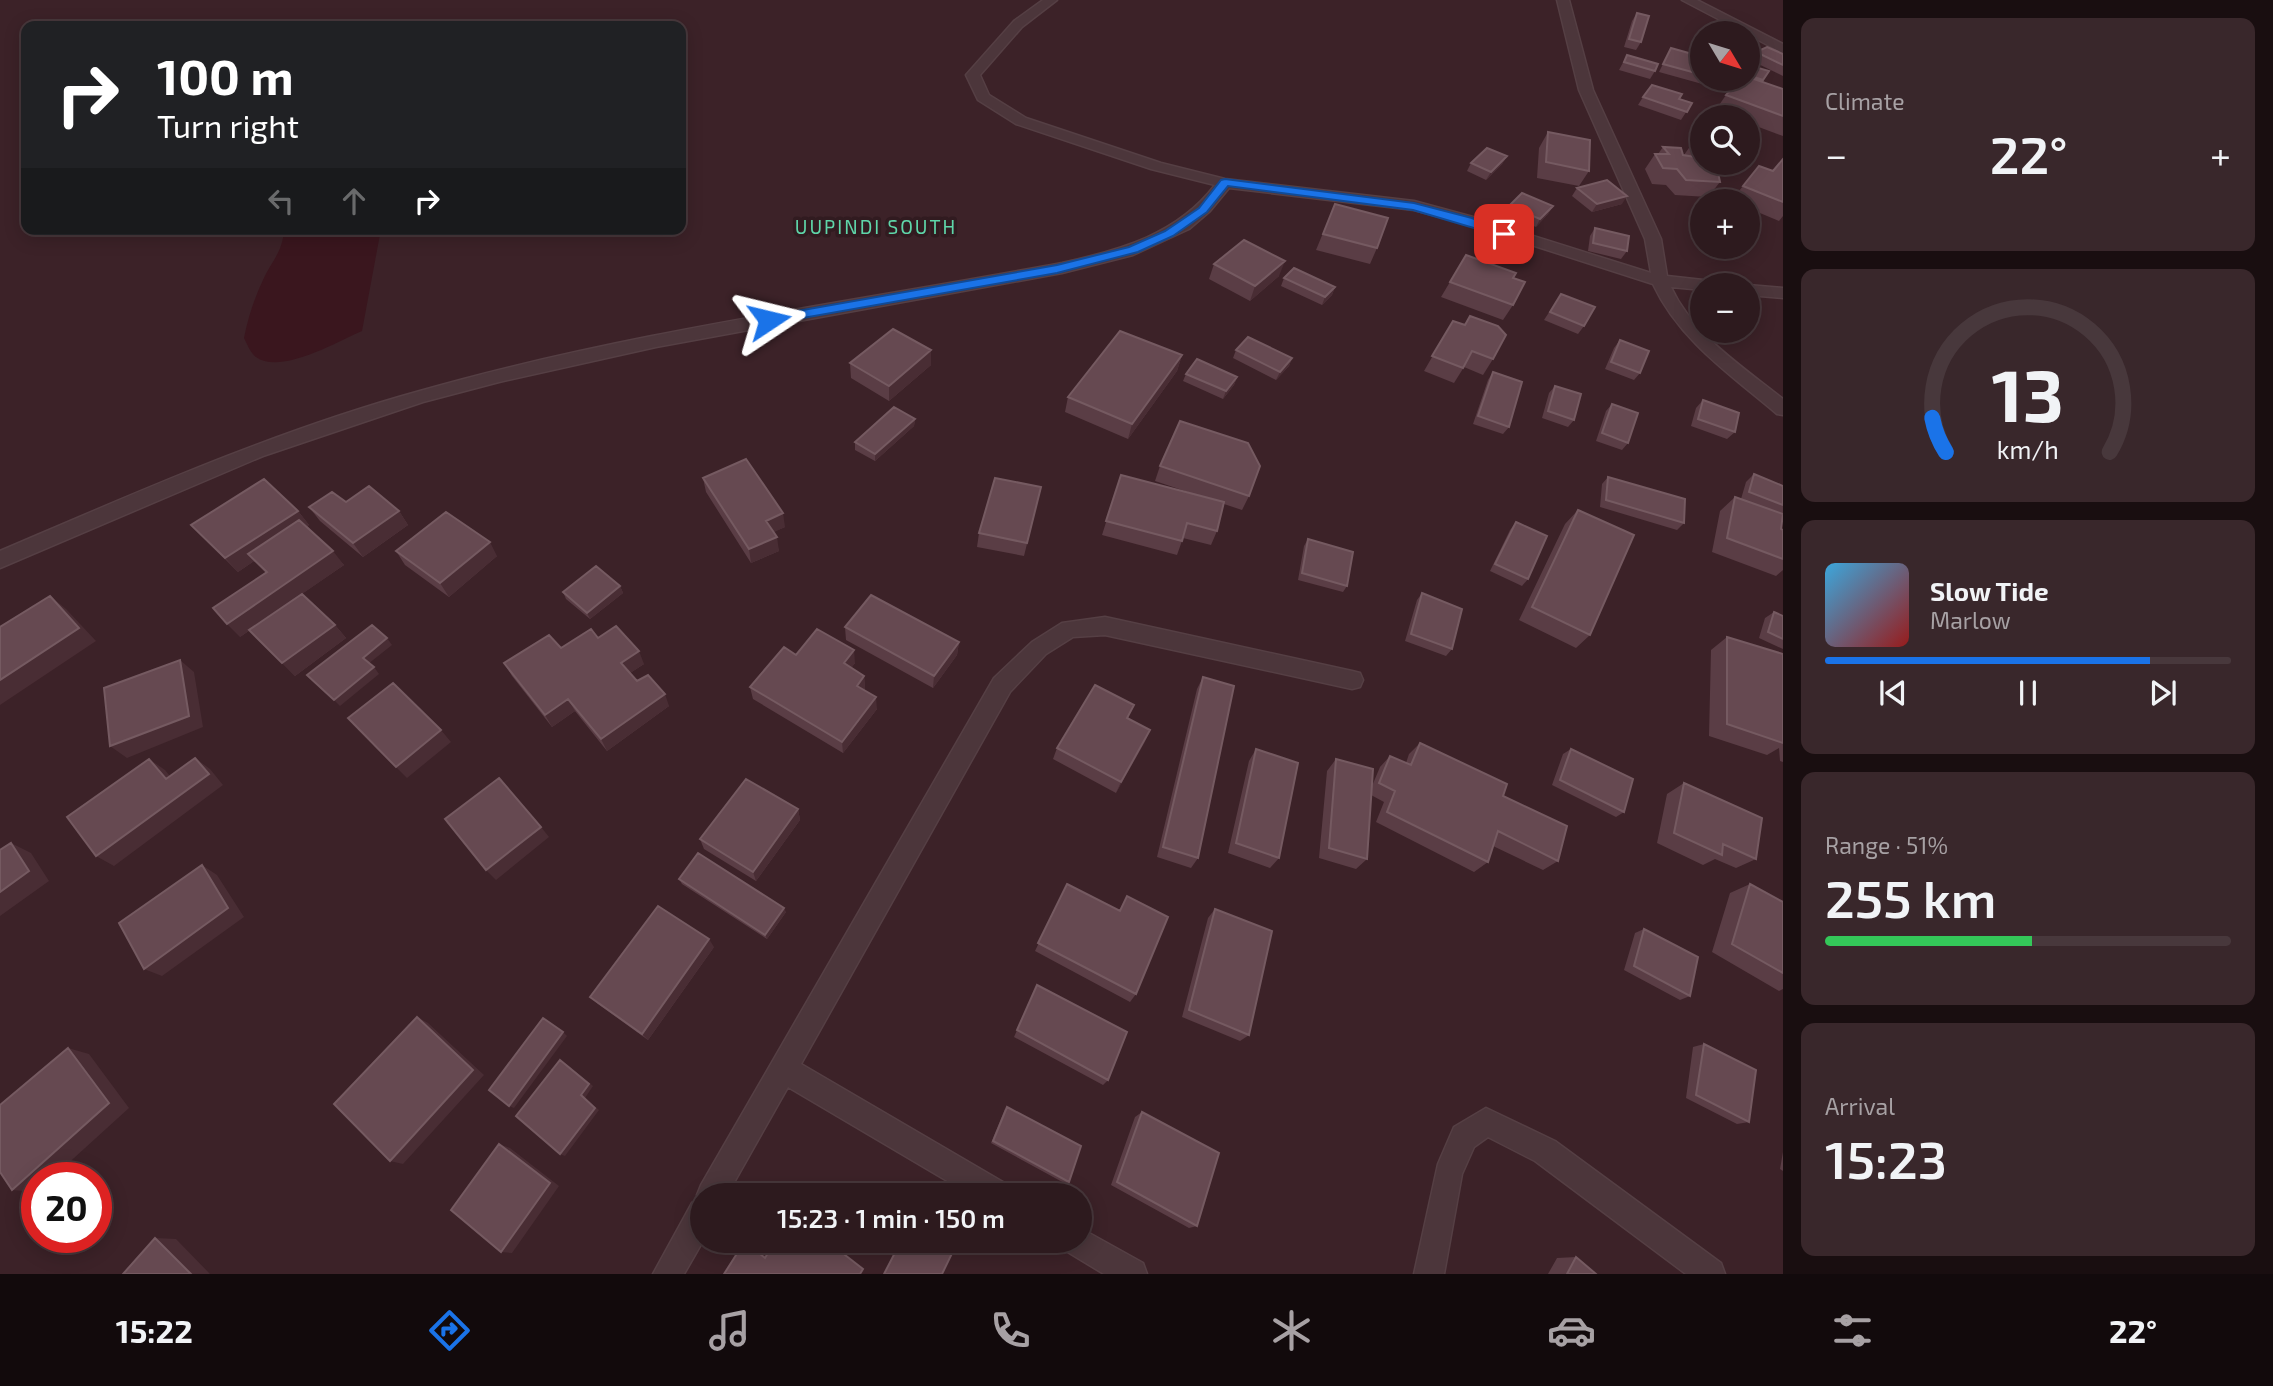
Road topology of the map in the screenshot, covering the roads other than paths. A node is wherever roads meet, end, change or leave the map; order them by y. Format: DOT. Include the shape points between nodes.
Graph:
graph roads {
  1 [pos="1051,0"];
  2 [pos="1563,0"];
  3 [pos="1688,0"];
  4 [pos="1783,49"];
  5 [pos="1225,183"];
  6 [pos="1660,281"];
  7 [pos="1690,284"];
  8 [pos="1760,291"];
  9 [pos="1783,293"];
  10 [pos="1783,409"];
  11 [pos="0,559"];
  12 [pos="1352,680"];
  13 [pos="782,1068"];
  14 [pos="718,1183"];
  15 [pos="978,1183"];
  16 [pos="690,1235"];
  17 [pos="1092,1250"];
  18 [pos="668,1274"];
  19 [pos="1132,1274"];
  20 [pos="1429,1274"];
  21 [pos="1710,1274"];
  1 -- 5 [label="lane" via="1018,24 973,75 983,97 1021,121 1156,166"];
  2 -- 6 [label="lane" via="1586,90 1653,239"];
  3 -- 4 [label="lane"];
  5 -- 6 [label="lane" via="1414,206"];
  5 -- 11 [label="lane" via="1203,210 1133,250 1057,269 661,338 468,385 343,420 206,471"];
  6 -- 7 [label="lane"];
  6 -- 10 [label="lane" via="1672,307 1707,347"];
  8 -- 9 [label="lane"];
  12 -- 13 [label="lane" via="1105,626 1069,629 1039,648 1002,685"];
  13 -- 14 [label="lane"];
  13 -- 15 [label="lane"];
  16 -- 18 [label="lane"];
  17 -- 19 [label="lane"];
  20 -- 21 [label="lane" via="1448,1174 1464,1137 1486,1122 1545,1151"];
}
